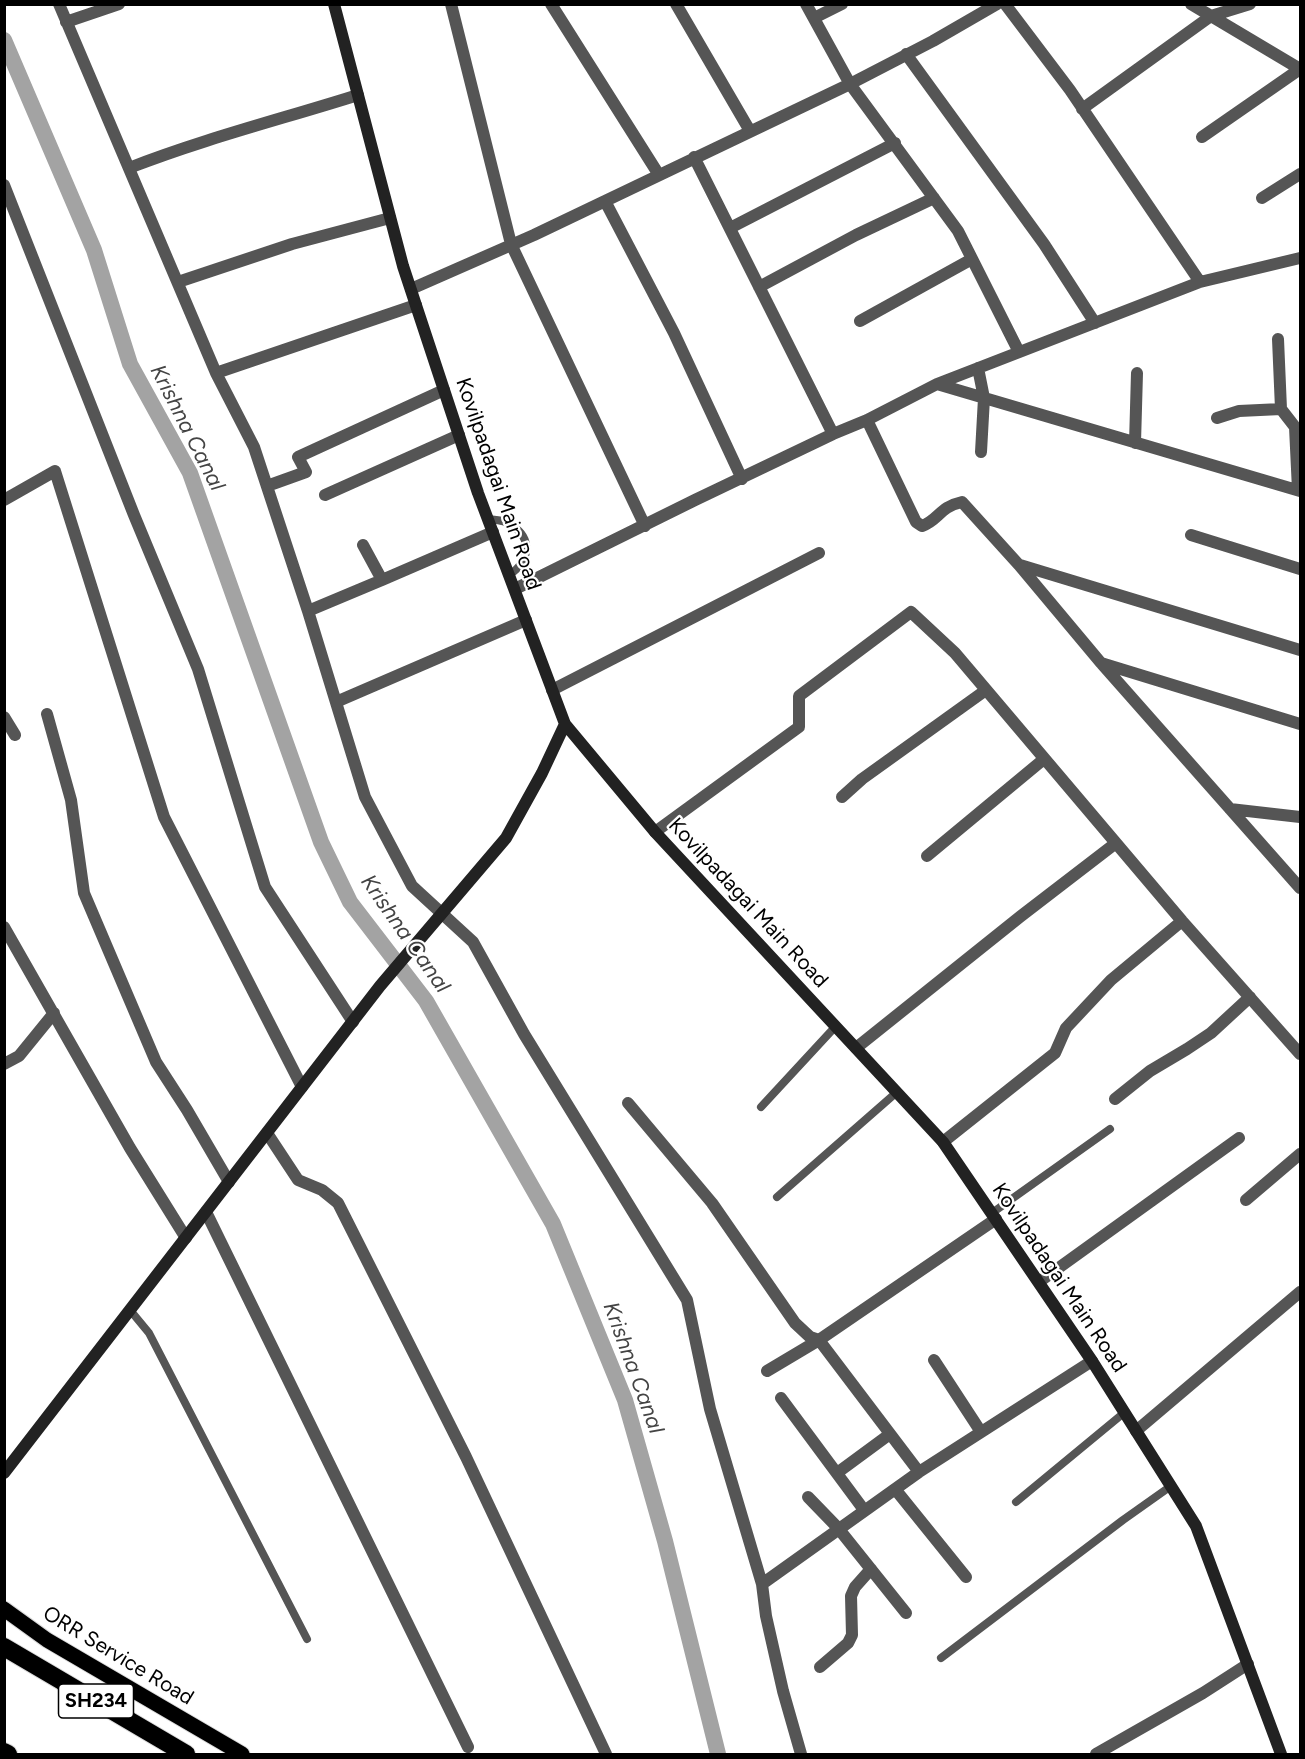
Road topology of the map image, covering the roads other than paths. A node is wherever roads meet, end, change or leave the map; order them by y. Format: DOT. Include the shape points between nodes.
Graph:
graph roads {
  1 [pos="59,4"];
  2 [pos="119,4"];
  3 [pos="334,4"];
  4 [pos="451,4"];
  5 [pos="551,4"];
  6 [pos="676,4"];
  7 [pos="806,4"];
  8 [pos="842,4"];
  9 [pos="997,4"];
  10 [pos="1005,4"];
  11 [pos="1191,4"];
  12 [pos="1250,4"];
  13 [pos="1211,16"];
  14 [pos="814,18"];
  15 [pos="66,22"];
  16 [pos="906,54"];
  17 [pos="1300,69"];
  18 [pos="850,84"];
  19 [pos="358,95"];
  20 [pos="1082,109"];
  21 [pos="750,131"];
  22 [pos="1202,137"];
  23 [pos="895,143"];
  24 [pos="694,158"];
  25 [pos="129,168"];
  26 [pos="1300,174"];
  27 [pos="659,175"];
  28 [pos="4,185"];
  29 [pos="934,198"];
  30 [pos="1262,198"];
  31 [pos="605,201"];
  32 [pos="390,218"];
  33 [pos="730,228"];
  34 [pos="511,244"];
  35 [pos="1300,258"];
  36 [pos="972,259"];
  37 [pos="178,282"];
  38 [pos="1200,282"];
  39 [pos="759,287"];
  40 [pos="411,289"];
  41 [pos="416,305"];
  42 [pos="860,321"];
  43 [pos="1095,323"];
  44 [pos="1278,339"];
  45 [pos="1019,352"];
  46 [pos="978,368"];
  47 [pos="216,373"];
  48 [pos="1137,373"];
  49 [pos="937,384"];
  50 [pos="444,390"];
  51 [pos="984,398"];
  52 [pos="1281,408"];
  53 [pos="1217,418"];
  54 [pos="867,420"];
  55 [pos="833,434"];
  56 [pos="459,435"];
  57 [pos="1135,443"];
  58 [pos="981,452"];
  59 [pos="742,479"];
  60 [pos="267,486"];
  61 [pos="1299,491"];
  62 [pos="325,495"];
  63 [pos="4,501"];
  64 [pos="488,519"];
  65 [pos="645,526"];
  66 [pos="493,532"];
  67 [pos="1191,535"];
  68 [pos="363,545"];
  69 [pos="819,553"];
  70 [pos="1019,565"];
  71 [pos="1300,569"];
  72 [pos="509,575"];
  73 [pos="382,580"];
  74 [pos="514,589"];
  75 [pos="308,611"];
  76 [pos="526,620"];
  77 [pos="1300,650"];
  78 [pos="1101,663"];
  79 [pos="552,690"];
  80 [pos="986,690"];
  81 [pos="336,702"];
  82 [pos="47,714"];
  83 [pos="4,717"];
  84 [pos="566,724"];
  85 [pos="1300,724"];
  86 [pos="15,735"];
  87 [pos="1044,759"];
  88 [pos="842,797"];
  89 [pos="1230,809"];
  90 [pos="1300,817"];
  91 [pos="655,832"];
  92 [pos="1116,843"];
  93 [pos="927,856"];
  94 [pos="1299,886"];
  95 [pos="443,914"];
  96 [pos="1182,921"];
  97 [pos="4,927"];
  98 [pos="1250,997"];
  99 [pos="54,1013"];
  100 [pos="353,1022"];
  101 [pos="835,1027"];
  102 [pos="855,1048"];
  103 [pos="1300,1054"];
  104 [pos="4,1064"];
  105 [pos="302,1087"];
  106 [pos="897,1092"];
  107 [pos="1114,1099"];
  108 [pos="628,1103"];
  109 [pos="761,1107"];
  110 [pos="1110,1129"];
  111 [pos="267,1133"];
  112 [pos="1239,1138"];
  113 [pos="943,1142"];
  114 [pos="1300,1154"];
  115 [pos="229,1182"];
  116 [pos="777,1197"];
  117 [pos="1246,1200"];
  118 [pos="206,1212"];
  119 [pos="994,1216"];
  120 [pos="186,1238"];
  121 [pos="1039,1282"];
  122 [pos="1300,1292"];
  123 [pos="130,1310"];
  124 [pos="819,1340"];
  125 [pos="934,1360"];
  126 [pos="1092,1361"];
  127 [pos="767,1371"];
  128 [pos="781,1398"];
  129 [pos="1125,1413"];
  130 [pos="1136,1431"];
  131 [pos="981,1432"];
  132 [pos="890,1434"];
  133 [pos="5,1471"];
  134 [pos="919,1472"];
  135 [pos="837,1473"];
  136 [pos="1171,1486"];
  137 [pos="895,1489"];
  138 [pos="808,1497"];
  139 [pos="1016,1502"];
  140 [pos="864,1510"];
  141 [pos="838,1528"];
  142 [pos="871,1569"];
  143 [pos="966,1578"];
  144 [pos="762,1584"];
  145 [pos="4,1609"];
  146 [pos="906,1613"];
  147 [pos="306,1639"];
  148 [pos="4,1647"];
  149 [pos="941,1658"];
  150 [pos="1248,1664"];
  151 [pos="820,1666"];
  152 [pos="468,1747"];
  153 [pos="4,1752"];
  154 [pos="8,1755"];
  155 [pos="186,1755"];
  156 [pos="242,1755"];
  157 [pos="606,1755"];
  158 [pos="801,1755"];
  159 [pos="1096,1755"];
  160 [pos="1281,1755"];
  1 -- 15 [label="street"];
  2 -- 15 [label="street"];
  3 -- 19 [label="street, Kovilpadagai Main Road"];
  4 -- 34 [label="street"];
  5 -- 27 [label="street"];
  6 -- 21 [label="street"];
  7 -- 14 [label="street"];
  8 -- 14 [label="street"];
  9 -- 16 [label="street"];
  10 -- 20 [label="street"];
  11 -- 13 [label="street"];
  12 -- 13 [label="street"];
  13 -- 17 [label="street"];
  13 -- 20 [label="street"];
  14 -- 18 [label="street"];
  15 -- 25 [label="street"];
  16 -- 18 [label="street"];
  16 -- 43 [label="street" via="1044,244"];
  17 -- 22 [label="street"];
  18 -- 21 [label="street"];
  18 -- 23 [label="street"];
  19 -- 25 [label="street" via="174,150"];
  19 -- 32 [label="street, Kovilpadagai Main Road"];
  20 -- 38 [label="street"];
  21 -- 24 [label="street"];
  23 -- 29 [label="street"];
  23 -- 33 [label="street"];
  24 -- 27 [label="street"];
  24 -- 33 [label="street"];
  25 -- 37 [label="street"];
  26 -- 30 [label="street"];
  27 -- 31 [label="street"];
  28 -- 100 [label="street" via="198,669 265,887"];
  29 -- 36 [label="street"];
  29 -- 39 [label="street"];
  31 -- 34 [label="street"];
  31 -- 59 [label="street" via="674,333"];
  32 -- 37 [label="street" via="292,244"];
  32 -- 40 [label="street, Kovilpadagai Main Road"];
  33 -- 39 [label="street"];
  34 -- 40 [label="street"];
  34 -- 65 [label="street"];
  35 -- 38 [label="street"];
  36 -- 42 [label="street"];
  36 -- 45 [label="street"];
  37 -- 47 [label="street"];
  38 -- 43 [label="street"];
  39 -- 55 [label="street"];
  40 -- 41 [label="street, Kovilpadagai Main Road"];
  41 -- 47 [label="street"];
  41 -- 50 [label="street, Kovilpadagai Main Road"];
  43 -- 45 [label="street"];
  44 -- 52 [label="street"];
  45 -- 46 [label="street"];
  46 -- 49 [label="street"];
  46 -- 51 [label="street"];
  47 -- 60 [label="street" via="254,447"];
  48 -- 57 [label="street"];
  49 -- 51 [label="street"];
  49 -- 54 [label="street"];
  50 -- 56 [label="street, Kovilpadagai Main Road"];
  50 -- 60 [label="street" via="298,457 306,472"];
  51 -- 57 [label="street"];
  51 -- 58 [label="street"];
  52 -- 53 [label="street" via="1239,411"];
  52 -- 61 [label="street" via="1295,427"];
  54 -- 55 [label="street"];
  54 -- 70 [label="street" via="916,522 927,524 948,505 962,502"];
  55 -- 59 [label="street"];
  56 -- 62 [label="street"];
  56 -- 64 [label="street, Kovilpadagai Main Road"];
  57 -- 61 [label="street"];
  59 -- 65 [label="street"];
  60 -- 75 [label="street"];
  63 -- 105 [label="street" via="55,471 164,817"];
  64 -- 66 [label="street, Kovilpadagai Main Road"];
  64 -- 72 [label="lane" via="510,524 524,540 528,552"];
  65 -- 74 [label="street"];
  66 -- 72 [label="street, Kovilpadagai Main Road"];
  66 -- 73 [label="street"];
  67 -- 71 [label="street"];
  68 -- 73 [label="street"];
  69 -- 79 [label="street"];
  70 -- 77 [label="street"];
  70 -- 78 [label="street"];
  72 -- 74 [label="street, Kovilpadagai Main Road"];
  73 -- 75 [label="street"];
  74 -- 76 [label="street, Kovilpadagai Main Road"];
  75 -- 81 [label="street"];
  76 -- 79 [label="street, Kovilpadagai Main Road"];
  76 -- 81 [label="street"];
  78 -- 85 [label="street"];
  78 -- 89 [label="street"];
  79 -- 84 [label="street, Kovilpadagai Main Road"];
  80 -- 87 [label="street"];
  80 -- 88 [label="street"];
  80 -- 91 [label="street" via="956,653 911,612 799,696 799,727"];
  81 -- 95 [label="street" via="365,797 412,886"];
  82 -- 115 [label="street" via="71,800 84,893 156,1062"];
  83 -- 86 [label="street"];
  84 -- 91 [label="street, Kovilpadagai Main Road"];
  84 -- 95 [label="street" via="506,838"];
  87 -- 92 [label="street"];
  87 -- 93 [label="street"];
  89 -- 90 [label="street"];
  89 -- 94 [label="street"];
  91 -- 101 [label="street, Kovilpadagai Main Road"];
  92 -- 96 [label="street"];
  92 -- 102 [label="street"];
  95 -- 100 [label="street"];
  95 -- 144 [label="street" via="473,942 524,1034 687,1300 710,1409"];
  96 -- 98 [label="street"];
  96 -- 113 [label="street" via="1111,980 1066,1028 1054,1053"];
  97 -- 99 [label="street"];
  98 -- 103 [label="street"];
  98 -- 107 [label="street" via="1210,1033"];
  99 -- 104 [label="street" via="19,1056"];
  99 -- 120 [label="street"];
  100 -- 105 [label="street"];
  101 -- 102 [label="street, Kovilpadagai Main Road"];
  101 -- 109 [label="lane"];
  102 -- 106 [label="street, Kovilpadagai Main Road"];
  105 -- 111 [label="street"];
  106 -- 113 [label="street, Kovilpadagai Main Road"];
  106 -- 116 [label="lane"];
  108 -- 124 [label="street" via="712,1203 795,1323"];
  110 -- 119 [label="lane"];
  111 -- 115 [label="street"];
  111 -- 157 [label="street" via="298,1180 322,1190 338,1203 466,1457"];
  112 -- 121 [label="street"];
  113 -- 119 [label="street, Kovilpadagai Main Road"];
  114 -- 117 [label="street"];
  115 -- 118 [label="street"];
  118 -- 120 [label="street"];
  118 -- 152 [label="street"];
  119 -- 121 [label="street, Kovilpadagai Main Road"];
  119 -- 124 [label="street"];
  120 -- 123 [label="street"];
  121 -- 126 [label="street, Kovilpadagai Main Road"];
  122 -- 130 [label="street"];
  123 -- 133 [label="street"];
  123 -- 147 [label="lane" via="149,1333"];
  124 -- 127 [label="street"];
  124 -- 132 [label="street"];
  125 -- 131 [label="street"];
  126 -- 129 [label="street, Kovilpadagai Main Road"];
  126 -- 131 [label="street"];
  128 -- 135 [label="street"];
  129 -- 130 [label="street, Kovilpadagai Main Road"];
  129 -- 139 [label="lane"];
  130 -- 136 [label="street, Kovilpadagai Main Road"];
  131 -- 134 [label="street"];
  132 -- 134 [label="street"];
  132 -- 135 [label="street"];
  134 -- 137 [label="street"];
  135 -- 140 [label="street"];
  136 -- 149 [label="lane"];
  136 -- 150 [label="street, Kovilpadagai Main Road" via="1196,1526"];
  137 -- 140 [label="street"];
  137 -- 143 [label="street"];
  138 -- 141 [label="street"];
  140 -- 141 [label="street"];
  141 -- 142 [label="street"];
  141 -- 144 [label="street"];
  142 -- 146 [label="street"];
  142 -- 151 [label="street" via="851,1596 852,1635 848,1643"];
  144 -- 158 [label="street" via="783,1691"];
  145 -- 156 [label="main road, ORR Service Road" via="47,1640"];
  148 -- 155 [label="highway, SH234"];
  150 -- 159 [label="street"];
  150 -- 160 [label="street, Kovilpadagai Main Road"];
  153 -- 154 [label="highway"];
}
